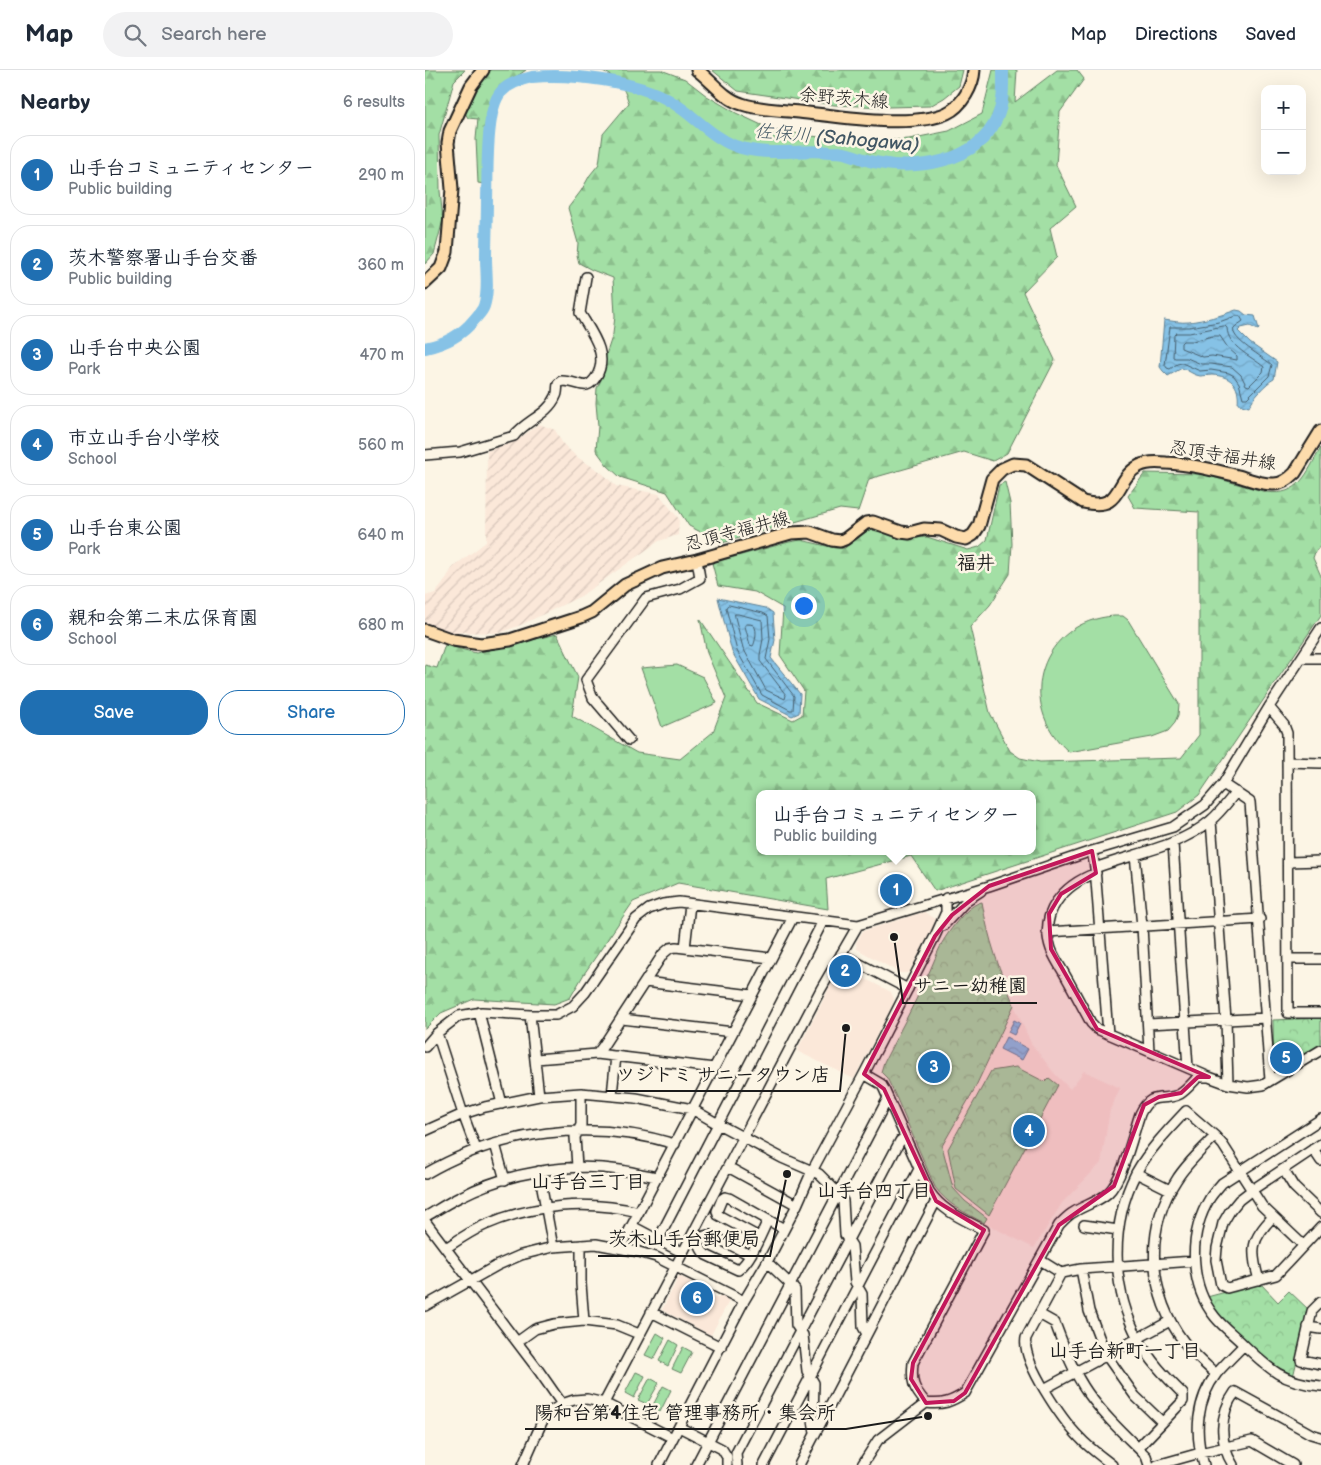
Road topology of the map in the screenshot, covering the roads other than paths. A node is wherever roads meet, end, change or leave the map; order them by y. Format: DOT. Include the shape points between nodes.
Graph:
graph roads {
  1 [pos="483,70"];
  2 [pos="697,70"];
  3 [pos="975,70"];
  4 [pos="587,277"];
  5 [pos="425,283"];
  6 [pos="1321,430"];
  7 [pos="425,455"];
  8 [pos="697,560"];
  9 [pos="1321,628"];
  10 [pos="425,630"];
  11 [pos="1302,658"];
  12 [pos="1321,658"];
  13 [pos="1269,708"];
  14 [pos="629,740"];
  15 [pos="1287,762"];
  16 [pos="1321,762"];
  17 [pos="1223,784"];
  18 [pos="1235,792"];
  19 [pos="1211,821"];
  20 [pos="1173,843"];
  21 [pos="1092,851"];
  22 [pos="1135,855"];
  23 [pos="1321,861"];
  24 [pos="1288,862"];
  25 [pos="1096,871"];
  26 [pos="989,886"];
  27 [pos="946,898"];
  28 [pos="690,904"];
  29 [pos="793,917"];
  30 [pos="1260,919"];
  31 [pos="823,921"];
  32 [pos="1218,921"];
  33 [pos="1179,923"];
  34 [pos="858,925"];
  35 [pos="1142,926"];
  36 [pos="1101,929"];
  37 [pos="1047,932"];
  38 [pos="935,936"];
  39 [pos="685,948"];
  40 [pos="841,954"];
  41 [pos="771,958"];
  42 [pos="1289,959"];
  43 [pos="1321,959"];
  44 [pos="645,982"];
  45 [pos="908,989"];
  46 [pos="752,995"];
  47 [pos="479,1012"];
  48 [pos="1321,1012"];
  49 [pos="530,1015"];
  50 [pos="622,1018"];
  51 [pos="1266,1018"];
  52 [pos="1226,1020"];
  53 [pos="1185,1022"];
  54 [pos="1148,1024"];
  55 [pos="733,1032"];
  56 [pos="437,1033"];
  57 [pos="1108,1034"];
  58 [pos="425,1047"];
  59 [pos="1321,1050"];
  60 [pos="1149,1051"];
  61 [pos="597,1054"];
  62 [pos="616,1056"];
  63 [pos="536,1059"];
  64 [pos="714,1068"];
  65 [pos="1188,1068"];
  66 [pos="864,1074"];
  67 [pos="1209,1077"];
  68 [pos="1270,1080"];
  69 [pos="1228,1084"];
  70 [pos="581,1093"];
  71 [pos="612,1095"];
  72 [pos="539,1096"];
  73 [pos="888,1098"];
  74 [pos="502,1104"];
  75 [pos="693,1109"];
  76 [pos="463,1114"];
  77 [pos="1321,1118"];
  78 [pos="718,1124"];
  79 [pos="426,1128"];
  80 [pos="578,1130"];
  81 [pos="1215,1136"];
  82 [pos="743,1137"];
  83 [pos="905,1137"];
  84 [pos="495,1144"];
  85 [pos="675,1144"];
  86 [pos="1317,1147"];
  87 [pos="476,1149"];
  88 [pos="1321,1161"];
  89 [pos="577,1167"];
  90 [pos="728,1167"];
  91 [pos="919,1169"];
  92 [pos="1283,1169"];
  93 [pos="539,1171"];
  94 [pos="813,1171"];
  95 [pos="1239,1171"];
  96 [pos="425,1174"];
  97 [pos="1136,1174"];
  98 [pos="658,1177"];
  99 [pos="505,1180"];
  100 [pos="1170,1190"];
  101 [pos="1252,1190"];
  102 [pos="838,1193"];
  103 [pos="936,1202"];
  104 [pos="797,1205"];
  105 [pos="546,1208"];
  106 [pos="639,1212"];
  107 [pos="1321,1213"];
  108 [pos="1273,1216"];
  109 [pos="425,1217"];
  110 [pos="768,1220"];
  111 [pos="425,1221"];
  112 [pos="1084,1225"];
  113 [pos="632,1226"];
  114 [pos="1321,1227"];
  115 [pos="784,1229"];
  116 [pos="1118,1230"];
  117 [pos="759,1237"];
  118 [pos="657,1240"];
  119 [pos="848,1240"];
  120 [pos="581,1245"];
  121 [pos="1303,1245"];
  122 [pos="553,1247"];
  123 [pos="446,1248"];
  124 [pos="620,1248"];
  125 [pos="683,1253"];
  126 [pos="750,1255"];
  127 [pos="1039,1260"];
  128 [pos="1194,1261"];
  129 [pos="767,1262"];
  130 [pos="1154,1264"];
  131 [pos="1117,1266"];
  132 [pos="676,1267"];
  133 [pos="1081,1269"];
  134 [pos="1061,1274"];
  135 [pos="470,1280"];
  136 [pos="1259,1280"];
  137 [pos="790,1285"];
  138 [pos="858,1286"];
  139 [pos="744,1301"];
  140 [pos="1321,1302"];
  141 [pos="425,1306"];
  142 [pos="651,1312"];
  143 [pos="1039,1314"];
  144 [pos="584,1321"];
  145 [pos="1170,1321"];
  146 [pos="1308,1327"];
  147 [pos="1321,1329"];
  148 [pos="800,1330"];
  149 [pos="639,1334"];
  150 [pos="867,1334"];
  151 [pos="1138,1339"];
  152 [pos="517,1342"];
  153 [pos="1244,1345"];
  154 [pos="721,1347"];
  155 [pos="1106,1355"];
  156 [pos="1321,1364"];
  157 [pos="1076,1372"];
  158 [pos="1216,1374"];
  159 [pos="811,1378"];
  160 [pos="1321,1386"];
  161 [pos="1043,1388"];
  162 [pos="605,1403"];
  163 [pos="926,1403"];
  164 [pos="562,1404"];
  165 [pos="1162,1422"];
  166 [pos="679,1427"];
  167 [pos="815,1432"];
  168 [pos="1321,1437"];
  169 [pos="673,1438"];
  170 [pos="708,1442"];
  171 [pos="1224,1447"];
  172 [pos="1138,1448"];
  173 [pos="1200,1453"];
  174 [pos="1176,1462"];
  175 [pos="523,1465"];
  176 [pos="659,1465"];
  177 [pos="696,1465"];
  178 [pos="727,1465"];
  179 [pos="737,1465"];
  180 [pos="765,1465"];
  181 [pos="799,1465"];
  182 [pos="862,1465"];
  183 [pos="1112,1465"];
  184 [pos="1149,1465"];
  185 [pos="1157,1465"];
  186 [pos="1204,1465"];
  187 [pos="1233,1465"];
  188 [pos="1293,1465"];
  1 -- 5 [label="main road" via="471,86 450,130 452,189 447,252 441,268"];
  2 -- 3 [label="main road, 余野茨木線" via="729,98 742,104 877,120 918,120 949,112 961,102 969,90"];
  4 -- 7 [label="street" via="580,313 601,354 599,372 593,381 587,385 561,381 549,406 514,436 460,452"];
  6 -- 8 [label="main road, 忍頂寺福井線" via="1295,473 1281,483 1265,484 1203,468 1150,463 1132,471 1112,500 1093,504 1083,502 1026,465 1013,464 992,479 979,526 966,539 941,530 901,532 873,522 866,523 840,541 801,532"];
  8 -- 10 [label="main road, 忍頂寺福井線" via="662,568 631,582 581,617 510,640 481,644 453,640"];
  8 -- 14 [label="street" via="700,578 680,589 646,598 586,680 593,698"];
  9 -- 11 [label="street"];
  11 -- 12 [label="street"];
  11 -- 13 [label="street"];
  13 -- 15 [label="street" via="1284,724"];
  13 -- 17 [label="street"];
  15 -- 16 [label="street"];
  15 -- 24 [label="street"];
  17 -- 18 [label="street"];
  17 -- 21 [label="street" via="1205,805 1173,827"];
  18 -- 19 [label="street"];
  18 -- 30 [label="street" via="1251,802"];
  19 -- 20 [label="street"];
  19 -- 32 [label="street"];
  20 -- 22 [label="street"];
  20 -- 33 [label="street"];
  21 -- 25 [label="street"];
  21 -- 26 [label="street"];
  22 -- 25 [label="street"];
  22 -- 35 [label="street"];
  23 -- 24 [label="street"];
  24 -- 42 [label="street"];
  25 -- 36 [label="street"];
  25 -- 37 [label="street" via="1061,894 1049,914"];
  26 -- 27 [label="street"];
  26 -- 38 [label="street" via="967,900"];
  27 -- 34 [label="street"];
  27 -- 38 [label="street" via="946,912"];
  28 -- 29 [label="street"];
  28 -- 39 [label="street"];
  28 -- 49 [label="street" via="663,904 636,919 573,1006 557,1015"];
  29 -- 31 [label="street"];
  29 -- 41 [label="street"];
  30 -- 32 [label="street"];
  30 -- 51 [label="street"];
  31 -- 34 [label="street"];
  31 -- 78 [label="street"];
  32 -- 33 [label="street"];
  32 -- 52 [label="street"];
  33 -- 35 [label="street"];
  33 -- 53 [label="street"];
  34 -- 40 [label="street"];
  35 -- 36 [label="street"];
  35 -- 54 [label="street"];
  36 -- 37 [label="street"];
  36 -- 57 [label="street"];
  37 -- 57 [label="street" via="1051,949 1091,1023"];
  38 -- 45 [label="street"];
  39 -- 41 [label="street"];
  39 -- 44 [label="street" via="670,948"];
  40 -- 45 [label="street"];
  40 -- 82 [label="street"];
  41 -- 46 [label="street"];
  42 -- 43 [label="street"];
  42 -- 48 [label="street" via="1288,1013"];
  44 -- 46 [label="street"];
  44 -- 50 [label="street"];
  45 -- 66 [label="street"];
  46 -- 55 [label="street"];
  47 -- 49 [label="street"];
  47 -- 56 [label="street" via="459,1016"];
  47 -- 74 [label="street"];
  49 -- 63 [label="street"];
  50 -- 55 [label="street"];
  50 -- 61 [label="street"];
  51 -- 52 [label="street"];
  51 -- 68 [label="street"];
  52 -- 53 [label="street"];
  52 -- 69 [label="street"];
  53 -- 54 [label="street"];
  53 -- 65 [label="street"];
  54 -- 60 [label="street"];
  55 -- 64 [label="street"];
  56 -- 58 [label="street"];
  56 -- 76 [label="street"];
  57 -- 60 [label="street"];
  59 -- 68 [label="street"];
  60 -- 65 [label="street"];
  61 -- 62 [label="street"];
  61 -- 63 [label="street"];
  62 -- 64 [label="street"];
  62 -- 71 [label="street"];
  63 -- 72 [label="street"];
  64 -- 75 [label="street"];
  65 -- 67 [label="street"];
  66 -- 73 [label="street" via="881,1084"];
  66 -- 94 [label="street"];
  67 -- 69 [label="street"];
  67 -- 127 [label="street" via="1198,1077 1181,1093 1159,1097 1144,1105 1114,1186 1096,1202 1072,1212 1059,1225"];
  68 -- 69 [label="street" via="1248,1086"];
  70 -- 71 [label="street"];
  70 -- 72 [label="street"];
  70 -- 80 [label="street" via="581,1125"];
  71 -- 75 [label="street"];
  72 -- 74 [label="street"];
  73 -- 83 [label="street"];
  73 -- 102 [label="street"];
  74 -- 76 [label="street"];
  75 -- 78 [label="street"];
  75 -- 85 [label="street"];
  76 -- 79 [label="street"];
  76 -- 87 [label="street"];
  77 -- 95 [label="street"];
  78 -- 82 [label="street"];
  78 -- 118 [label="street"];
  80 -- 84 [label="street" via="531,1135"];
  80 -- 85 [label="street" via="633,1134"];
  80 -- 89 [label="street" via="575,1137"];
  81 -- 95 [label="street"];
  81 -- 97 [label="street" via="1186,1111 1148,1154"];
  81 -- 100 [label="street"];
  82 -- 90 [label="street"];
  82 -- 94 [label="street"];
  83 -- 91 [label="street"];
  83 -- 119 [label="street"];
  84 -- 87 [label="street"];
  84 -- 99 [label="street"];
  85 -- 98 [label="street"];
  86 -- 88 [label="street"];
  86 -- 92 [label="street"];
  87 -- 96 [label="street"];
  89 -- 93 [label="street"];
  89 -- 98 [label="street" via="618,1169"];
  90 -- 104 [label="street"];
  90 -- 125 [label="street"];
  91 -- 103 [label="street"];
  91 -- 138 [label="street"];
  92 -- 101 [label="street"];
  92 -- 107 [label="street" via="1294,1187"];
  93 -- 99 [label="street"];
  93 -- 105 [label="street"];
  94 -- 102 [label="street"];
  94 -- 104 [label="street"];
  95 -- 101 [label="street"];
  95 -- 128 [label="street" via="1222,1183 1210,1199 1201,1218"];
  97 -- 100 [label="street"];
  97 -- 116 [label="street"];
  98 -- 106 [label="street"];
  99 -- 109 [label="street" via="462,1195"];
  100 -- 130 [label="street" via="1158,1220"];
  101 -- 108 [label="street"];
  101 -- 136 [label="street" via="1239,1200 1223,1223 1216,1260 1221,1285 1227,1288"];
  102 -- 119 [label="street" via="843,1201"];
  102 -- 137 [label="street"];
  103 -- 150 [label="street"];
  103 -- 163 [label="street" via="984,1230 913,1363 911,1379"];
  104 -- 115 [label="street"];
  105 -- 106 [label="street" via="588,1205"];
  105 -- 122 [label="street"];
  105 -- 123 [label="street" via="502,1218"];
  106 -- 113 [label="street"];
  108 -- 121 [label="street"];
  108 -- 136 [label="street" via="1258,1234 1254,1245"];
  110 -- 115 [label="street"];
  110 -- 117 [label="street"];
  110 -- 117 [label="street" via="729,1198 722,1199 718,1215"];
  111 -- 123 [label="street"];
  112 -- 116 [label="street"];
  113 -- 118 [label="street"];
  113 -- 124 [label="street"];
  114 -- 121 [label="street"];
  115 -- 129 [label="street"];
  116 -- 131 [label="street"];
  117 -- 126 [label="street"];
  118 -- 125 [label="street"];
  119 -- 138 [label="street"];
  119 -- 148 [label="street"];
  120 -- 122 [label="street"];
  120 -- 124 [label="street"];
  120 -- 144 [label="street"];
  121 -- 136 [label="street" via="1276,1275"];
  122 -- 135 [label="street" via="521,1255"];
  123 -- 135 [label="street"];
  124 -- 132 [label="street"];
  125 -- 132 [label="street"];
  126 -- 126 [label="street" via="737,1270 701,1252 699,1244 703,1236 711,1235"];
  127 -- 134 [label="street"];
  127 -- 163 [label="street" via="965,1393 954,1401"];
  128 -- 130 [label="street"];
  128 -- 153 [label="street" via="1196,1278 1207,1304 1215,1317"];
  129 -- 137 [label="street"];
  129 -- 139 [label="street"];
  130 -- 131 [label="street"];
  130 -- 145 [label="street"];
  131 -- 133 [label="street"];
  131 -- 151 [label="street" via="1128,1317"];
  132 -- 139 [label="street"];
  132 -- 142 [label="street"];
  133 -- 134 [label="street"];
  133 -- 155 [label="street" via="1089,1311"];
  134 -- 143 [label="street"];
  135 -- 141 [label="street"];
  135 -- 152 [label="street"];
  137 -- 148 [label="street" via="795,1290"];
  137 -- 170 [label="street"];
  138 -- 150 [label="street" via="863,1327"];
  138 -- 159 [label="street"];
  139 -- 154 [label="street"];
  140 -- 146 [label="street" via="1312,1311"];
  142 -- 149 [label="street"];
  142 -- 154 [label="street"];
  143 -- 157 [label="street" via="1055,1323"];
  143 -- 161 [label="street" via="1025,1344"];
  144 -- 149 [label="street" via="617,1325"];
  144 -- 152 [label="street" via="535,1329"];
  145 -- 151 [label="street"];
  145 -- 158 [label="street" via="1184,1343"];
  146 -- 147 [label="street"];
  146 -- 156 [label="street" via="1301,1360"];
  148 -- 159 [label="street"];
  148 -- 179 [label="street" via="736,1453"];
  149 -- 162 [label="street"];
  150 -- 167 [label="street"];
  151 -- 155 [label="street"];
  151 -- 165 [label="street" via="1151,1359 1183,1394 1183,1401"];
  152 -- 164 [label="street"];
  153 -- 158 [label="street"];
  153 -- 160 [label="street" via="1283,1377"];
  154 -- 166 [label="street"];
  155 -- 157 [label="street"];
  155 -- 165 [label="street" via="1135,1396"];
  157 -- 161 [label="street"];
  157 -- 172 [label="street" via="1104,1413"];
  158 -- 173 [label="street" via="1199,1413"];
  159 -- 167 [label="street" via="814,1383"];
  159 -- 180 [label="street"];
  161 -- 183 [label="street" via="1067,1424"];
  162 -- 164 [label="street" via="587,1399"];
  162 -- 169 [label="street"];
  163 -- 182 [label="street" via="878,1440"];
  164 -- 175 [label="street" via="542,1422"];
  165 -- 172 [label="street"];
  166 -- 169 [label="street"];
  166 -- 170 [label="street"];
  167 -- 181 [label="street"];
  168 -- 171 [label="street" via="1235,1392 1224,1416"];
  169 -- 176 [label="street"];
  170 -- 177 [label="street"];
  170 -- 178 [label="street" via="723,1451"];
  171 -- 173 [label="street"];
  171 -- 187 [label="street"];
  171 -- 188 [label="street" via="1252,1441"];
  172 -- 184 [label="street"];
  173 -- 174 [label="street"];
  173 -- 186 [label="street"];
  174 -- 185 [label="street"];
}
